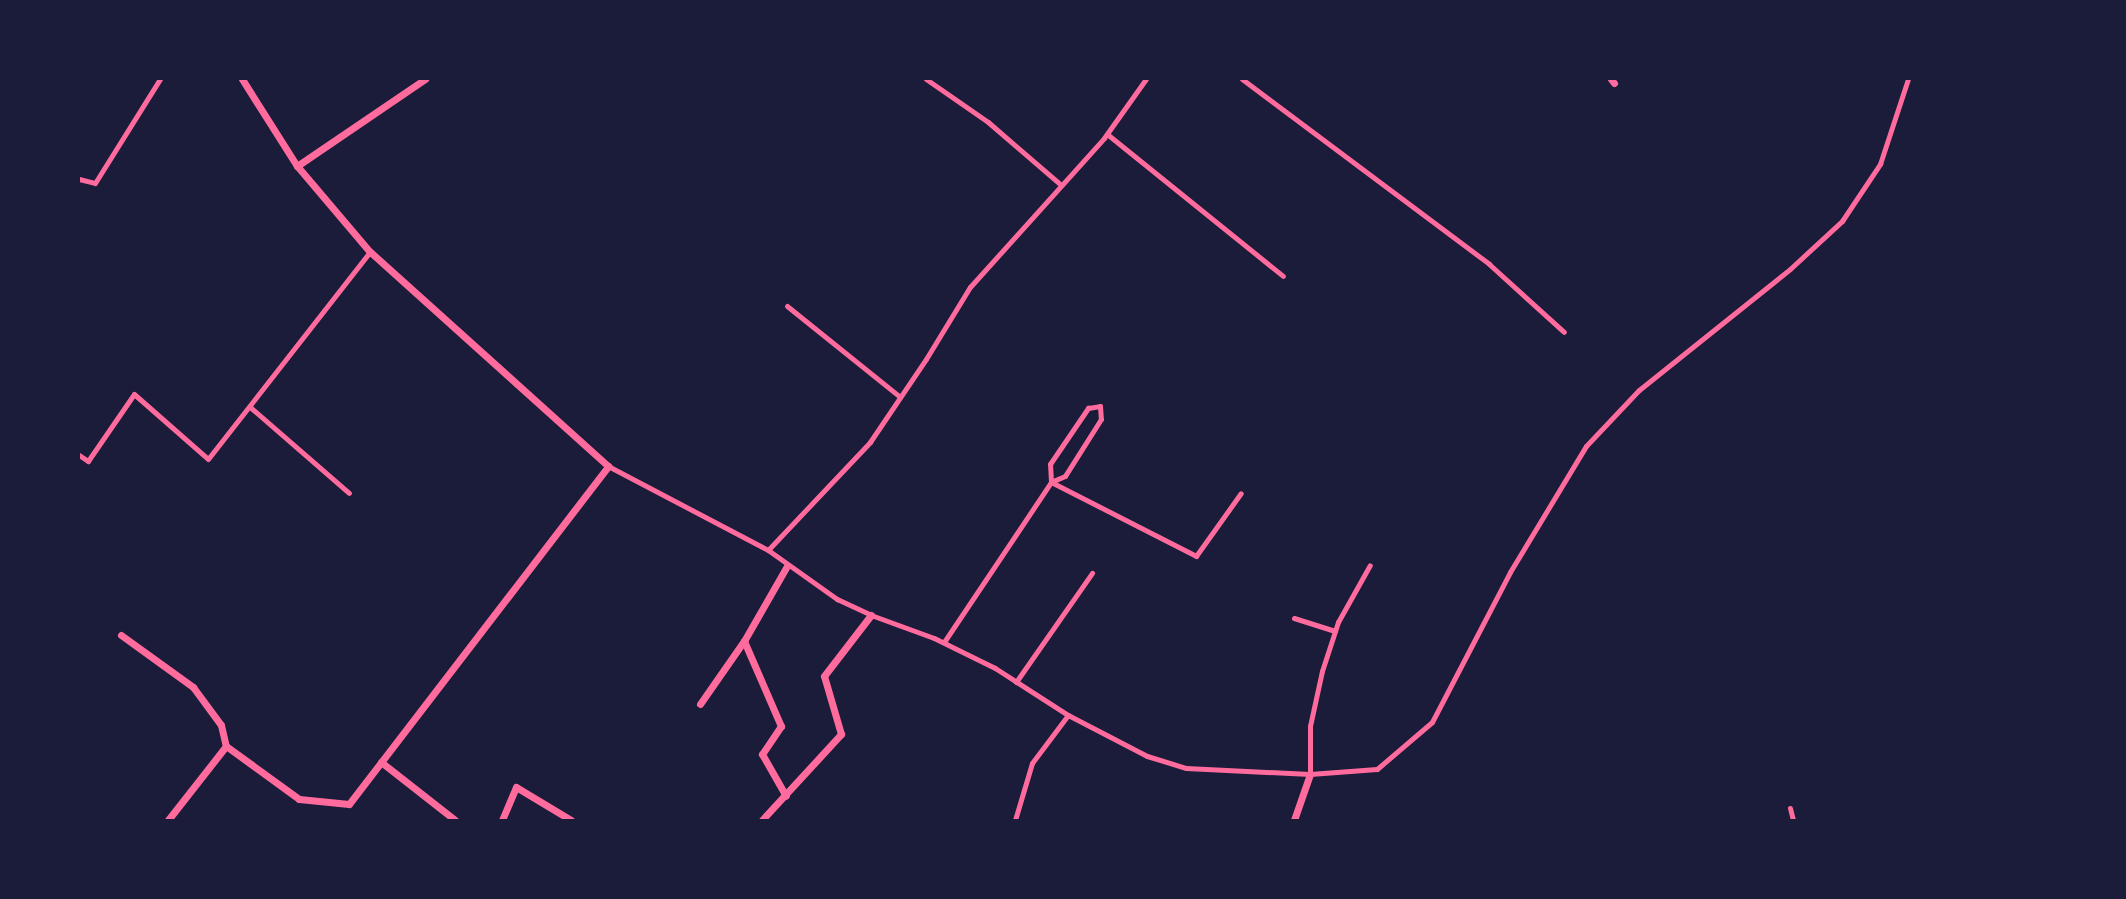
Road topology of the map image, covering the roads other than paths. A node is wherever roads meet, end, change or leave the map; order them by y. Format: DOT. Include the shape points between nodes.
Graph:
graph roads {
  1 [pos="160,79"];
  2 [pos="242,79"];
  3 [pos="425,79"];
  4 [pos="926,79"];
  5 [pos="1242,79"];
  6 [pos="1908,79"];
  7 [pos="1142,80"];
  8 [pos="1107,134"];
  9 [pos="297,166"];
  10 [pos="79,179"];
  11 [pos="1061,185"];
  12 [pos="369,252"];
  13 [pos="1283,276"];
  14 [pos="788,306"];
  15 [pos="1564,332"];
  16 [pos="900,397"];
  17 [pos="250,407"];
  18 [pos="79,455"];
  19 [pos="608,466"];
  20 [pos="1051,482"];
  21 [pos="349,493"];
  22 [pos="1241,493"];
  23 [pos="768,550"];
  24 [pos="1370,565"];
  25 [pos="786,566"];
  26 [pos="1091,572"];
  27 [pos="871,615"];
  28 [pos="1294,618"];
  29 [pos="1335,631"];
  30 [pos="121,635"];
  31 [pos="744,641"];
  32 [pos="944,642"];
  33 [pos="1016,682"];
  34 [pos="700,704"];
  35 [pos="1068,715"];
  36 [pos="226,746"];
  37 [pos="381,762"];
  38 [pos="1310,774"];
  39 [pos="786,796"];
  40 [pos="1790,808"];
  41 [pos="167,820"];
  42 [pos="455,820"];
  43 [pos="502,820"];
  44 [pos="571,820"];
  45 [pos="762,820"];
  46 [pos="1015,820"];
  47 [pos="1294,820"];
  48 [pos="1793,820"];
  1 -- 10 [label="lane" via="95,183"];
  2 -- 9 [label="street"];
  3 -- 9 [label="street"];
  4 -- 11 [label="lane" via="988,122"];
  5 -- 15 [label="lane" via="1489,264"];
  6 -- 38 [label="lane" via="1880,164 1842,221 1790,269 1639,390 1586,446 1510,572 1432,722 1377,769"];
  7 -- 8 [label="lane"];
  8 -- 11 [label="lane"];
  8 -- 13 [label="lane"];
  9 -- 12 [label="street"];
  11 -- 16 [label="lane" via="970,287"];
  12 -- 17 [label="lane"];
  12 -- 19 [label="street"];
  14 -- 16 [label="lane"];
  16 -- 23 [label="lane" via="870,442"];
  17 -- 18 [label="lane" via="208,458 134,394 88,461"];
  17 -- 21 [label="lane"];
  19 -- 23 [label="lane"];
  19 -- 37 [label="street"];
  20 -- 20 [label="lane" via="1051,464 1088,408 1100,405 1101,419 1065,476"];
  20 -- 22 [label="lane" via="1196,556"];
  20 -- 32 [label="lane"];
  23 -- 25 [label="lane"];
  24 -- 29 [label="lane"];
  25 -- 27 [label="lane"];
  25 -- 31 [label="street"];
  26 -- 33 [label="lane"];
  27 -- 32 [label="lane"];
  27 -- 39 [label="street" via="824,676 841,734"];
  28 -- 29 [label="lane"];
  29 -- 38 [label="lane" via="1310,726"];
  30 -- 36 [label="street" via="192,687 221,725"];
  31 -- 34 [label="street"];
  31 -- 39 [label="street" via="781,726 762,754"];
  32 -- 33 [label="lane"];
  33 -- 35 [label="lane"];
  35 -- 38 [label="lane" via="1147,756 1186,768"];
  35 -- 46 [label="lane" via="1032,763"];
  36 -- 37 [label="street" via="299,799 349,804"];
  36 -- 41 [label="street"];
  37 -- 42 [label="street"];
  38 -- 47 [label="street"];
  39 -- 45 [label="street"];
  40 -- 48 [label="lane"];
  43 -- 44 [label="street" via="516,787"];
}
